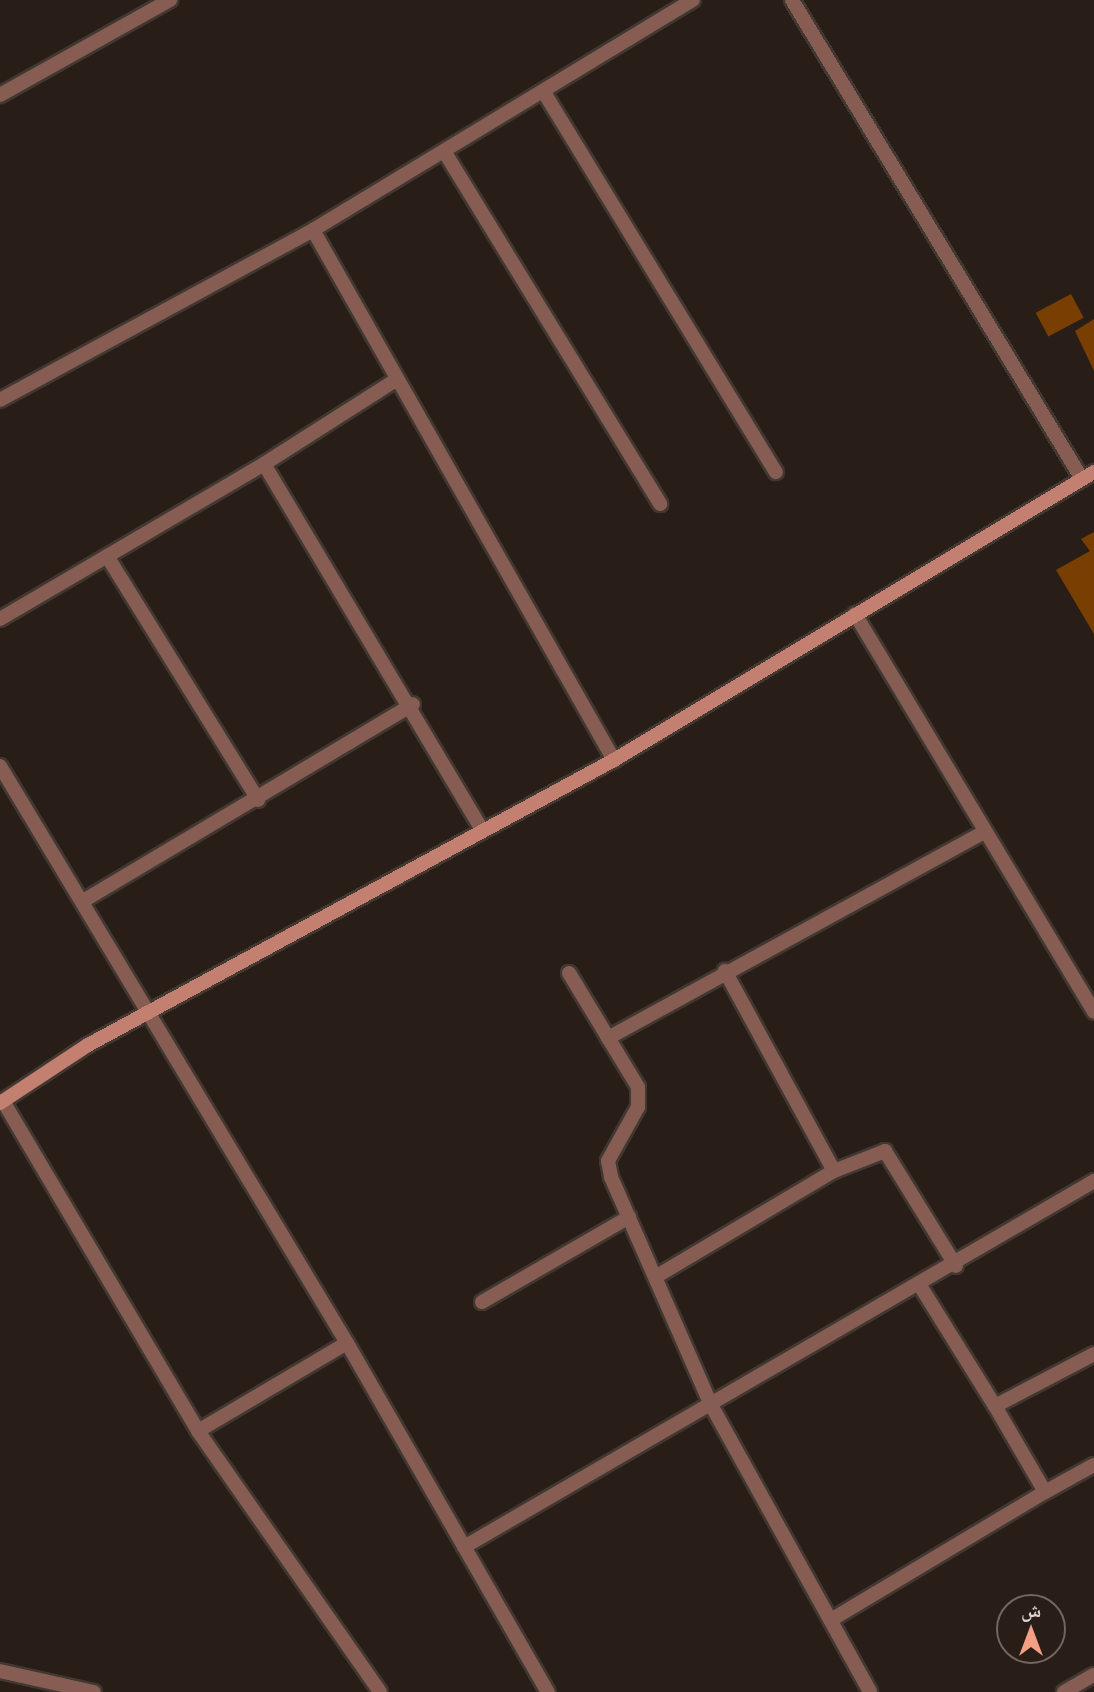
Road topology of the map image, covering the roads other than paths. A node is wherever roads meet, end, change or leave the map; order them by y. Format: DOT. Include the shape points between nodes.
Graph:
graph roads {
  1 [pos="170,0"];
  2 [pos="693,0"];
  3 [pos="792,0"];
  4 [pos="545,94"];
  5 [pos="0,95"];
  6 [pos="444,151"];
  7 [pos="313,230"];
  8 [pos="396,380"];
  9 [pos="0,400"];
  10 [pos="264,464"];
  11 [pos="776,472"];
  12 [pos="1088,475"];
  13 [pos="660,504"];
  14 [pos="107,556"];
  15 [pos="855,614"];
  16 [pos="0,619"];
  17 [pos="413,704"];
  18 [pos="614,760"];
  19 [pos="0,766"];
  20 [pos="258,800"];
  21 [pos="482,830"];
  22 [pos="984,832"];
  23 [pos="83,901"];
  24 [pos="724,971"];
  25 [pos="569,972"];
  26 [pos="1094,1012"];
  27 [pos="152,1016"];
  28 [pos="608,1038"];
  29 [pos="2,1102"];
  30 [pos="834,1171"];
  31 [pos="1094,1181"];
  32 [pos="629,1217"];
  33 [pos="956,1266"];
  34 [pos="657,1276"];
  35 [pos="919,1284"];
  36 [pos="482,1302"];
  37 [pos="347,1343"];
  38 [pos="1094,1354"];
  39 [pos="710,1403"];
  40 [pos="995,1406"];
  41 [pos="198,1431"];
  42 [pos="1094,1465"];
  43 [pos="1045,1492"];
  44 [pos="464,1547"];
  45 [pos="831,1620"];
  46 [pos="0,1671"];
  47 [pos="1094,1675"];
  48 [pos="94,1692"];
  49 [pos="380,1692"];
  50 [pos="548,1692"];
  51 [pos="870,1692"];
  52 [pos="1064,1692"];
  1 -- 5 [label="street"];
  2 -- 4 [label="street"];
  3 -- 12 [label="street"];
  4 -- 6 [label="street"];
  4 -- 11 [label="street"];
  6 -- 7 [label="street"];
  6 -- 13 [label="street"];
  7 -- 8 [label="street"];
  7 -- 9 [label="street"];
  8 -- 10 [label="street"];
  8 -- 18 [label="street"];
  10 -- 14 [label="street"];
  10 -- 17 [label="street"];
  12 -- 15 [label="main road"];
  14 -- 16 [label="street"];
  14 -- 20 [label="street"];
  15 -- 18 [label="main road"];
  15 -- 22 [label="street"];
  17 -- 20 [label="street"];
  17 -- 21 [label="street"];
  18 -- 21 [label="main road"];
  19 -- 23 [label="street"];
  20 -- 23 [label="street"];
  21 -- 27 [label="main road"];
  22 -- 24 [label="street" via="793,941"];
  22 -- 26 [label="street"];
  23 -- 27 [label="street"];
  24 -- 28 [label="street"];
  24 -- 30 [label="street"];
  25 -- 28 [label="street"];
  27 -- 29 [label="main road" via="88,1045"];
  27 -- 37 [label="street"];
  28 -- 32 [label="street" via="638,1087 638,1107 608,1161"];
  29 -- 41 [label="street"];
  30 -- 33 [label="street" via="885,1151"];
  30 -- 34 [label="street"];
  31 -- 33 [label="street"];
  32 -- 34 [label="street"];
  32 -- 36 [label="street"];
  33 -- 35 [label="street"];
  34 -- 39 [label="street"];
  35 -- 39 [label="street"];
  35 -- 40 [label="street"];
  37 -- 41 [label="street"];
  37 -- 44 [label="street"];
  38 -- 40 [label="street"];
  39 -- 44 [label="street"];
  39 -- 45 [label="street"];
  40 -- 43 [label="street"];
  41 -- 49 [label="street"];
  42 -- 43 [label="street"];
  43 -- 45 [label="street"];
  44 -- 50 [label="street"];
  45 -- 51 [label="street"];
  46 -- 48 [label="street"];
  47 -- 52 [label="street"];
}
